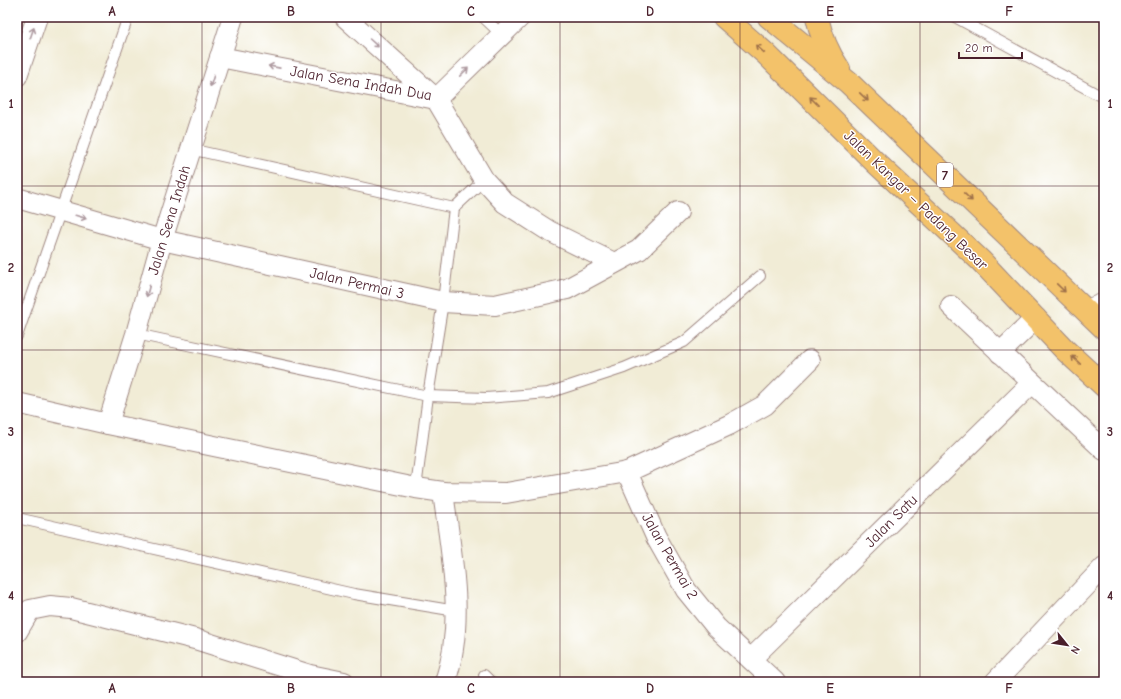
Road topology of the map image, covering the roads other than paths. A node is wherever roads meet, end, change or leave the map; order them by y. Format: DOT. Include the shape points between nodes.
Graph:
graph roads {
  1 [pos="37,17"];
  2 [pos="128,17"];
  3 [pos="233,17"];
  4 [pos="345,17"];
  5 [pos="483,17"];
  6 [pos="520,17"];
  7 [pos="724,17"];
  8 [pos="729,17"];
  9 [pos="817,17"];
  10 [pos="955,17"];
  11 [pos="775,22"];
  12 [pos="502,35"];
  13 [pos="220,57"];
  14 [pos="17,76"];
  15 [pos="849,83"];
  16 [pos="798,86"];
  17 [pos="1104,98"];
  18 [pos="436,99"];
  19 [pos="190,149"];
  20 [pos="484,180"];
  21 [pos="17,198"];
  22 [pos="454,208"];
  23 [pos="61,211"];
  24 [pos="678,212"];
  25 [pos="162,240"];
  26 [pos="614,263"];
  27 [pos="760,276"];
  28 [pos="1104,298"];
  29 [pos="444,302"];
  30 [pos="951,306"];
  31 [pos="1080,307"];
  32 [pos="1036,318"];
  33 [pos="1104,328"];
  34 [pos="136,334"];
  35 [pos="17,336"];
  36 [pos="1000,353"];
  37 [pos="810,360"];
  38 [pos="1032,383"];
  39 [pos="1104,386"];
  40 [pos="428,396"];
  41 [pos="17,403"];
  42 [pos="108,424"];
  43 [pos="1104,450"];
  44 [pos="627,472"];
  45 [pos="416,488"];
  46 [pos="443,492"];
  47 [pos="17,518"];
  48 [pos="1104,568"];
  49 [pos="456,611"];
  50 [pos="17,632"];
  51 [pos="751,659"];
  52 [pos="344,682"];
  53 [pos="445,682"];
  54 [pos="775,682"];
  55 [pos="995,682"];
  14 -- 1 [label="street, one-way"];
  2 -- 23 [label="lane"];
  3 -- 13 [label="street, Jalan Sena Indah"];
  4 -- 18 [label="street, one-way"];
  5 -- 12 [label="lane"];
  6 -- 12 [label="street, Jalan Sena Indah Dua"];
  16 -- 7 [label="highway, Jalan Kangar – Padang Besar, one-way"];
  8 -- 11 [label="highway" via="768,30 774,30"];
  9 -- 15 [label="highway" via="830,56"];
  10 -- 17 [label="lane"];
  11 -- 15 [label="highway, 7"];
  11 -- 16 [label="highway"];
  18 -- 12 [label="street, Jalan Sena Indah Dua, one-way"];
  18 -- 13 [label="street, Jalan Sena Indah Dua, one-way"];
  13 -- 19 [label="street, Jalan Sena Indah, one-way"];
  15 -- 31 [label="highway, 7, one-way"];
  32 -- 16 [label="highway, Jalan Kangar – Padang Besar, one-way" via="981,261"];
  18 -- 20 [label="street"];
  19 -- 22 [label="lane"];
  19 -- 25 [label="street, Jalan Sena Indah"];
  20 -- 22 [label="lane"];
  20 -- 26 [label="street" via="505,203 543,227"];
  21 -- 23 [label="street, Jalan Permai 3"];
  22 -- 29 [label="lane"];
  23 -- 25 [label="street, Jalan Permai 3, one-way"];
  23 -- 35 [label="lane"];
  24 -- 26 [label="street, Jalan Permai 3" via="639,250"];
  25 -- 29 [label="street, Jalan Permai 3"];
  25 -- 34 [label="street, Jalan Sena Indah, one-way"];
  26 -- 29 [label="street, Jalan Permai 3" via="567,289 494,305"];
  27 -- 40 [label="lane" via="684,342 624,368 548,393 486,398"];
  28 -- 31 [label="lane"];
  29 -- 40 [label="lane"];
  30 -- 36 [label="street"];
  31 -- 33 [label="highway, 7"];
  32 -- 36 [label="street"];
  39 -- 32 [label="highway, Jalan Kangar – Padang Besar, one-way" via="1065,350"];
  34 -- 40 [label="lane"];
  34 -- 42 [label="street, Jalan Sena Indah"];
  36 -- 38 [label="street"];
  37 -- 44 [label="street" via="765,405 729,425"];
  38 -- 43 [label="street"];
  38 -- 51 [label="street, Jalan Satu"];
  40 -- 45 [label="lane"];
  41 -- 42 [label="street"];
  42 -- 45 [label="street"];
  44 -- 46 [label="street" via="506,493"];
  44 -- 51 [label="street, Jalan Permai 2" via="656,537 686,590 716,627"];
  45 -- 46 [label="street"];
  46 -- 49 [label="street"];
  47 -- 49 [label="lane" via="354,594"];
  48 -- 55 [label="street"];
  49 -- 53 [label="street" via="449,671"];
  50 -- 52 [label="street" via="30,610 50,606 71,608 195,639 310,675"];
  51 -- 54 [label="street, Jalan Permai 2"];
}
